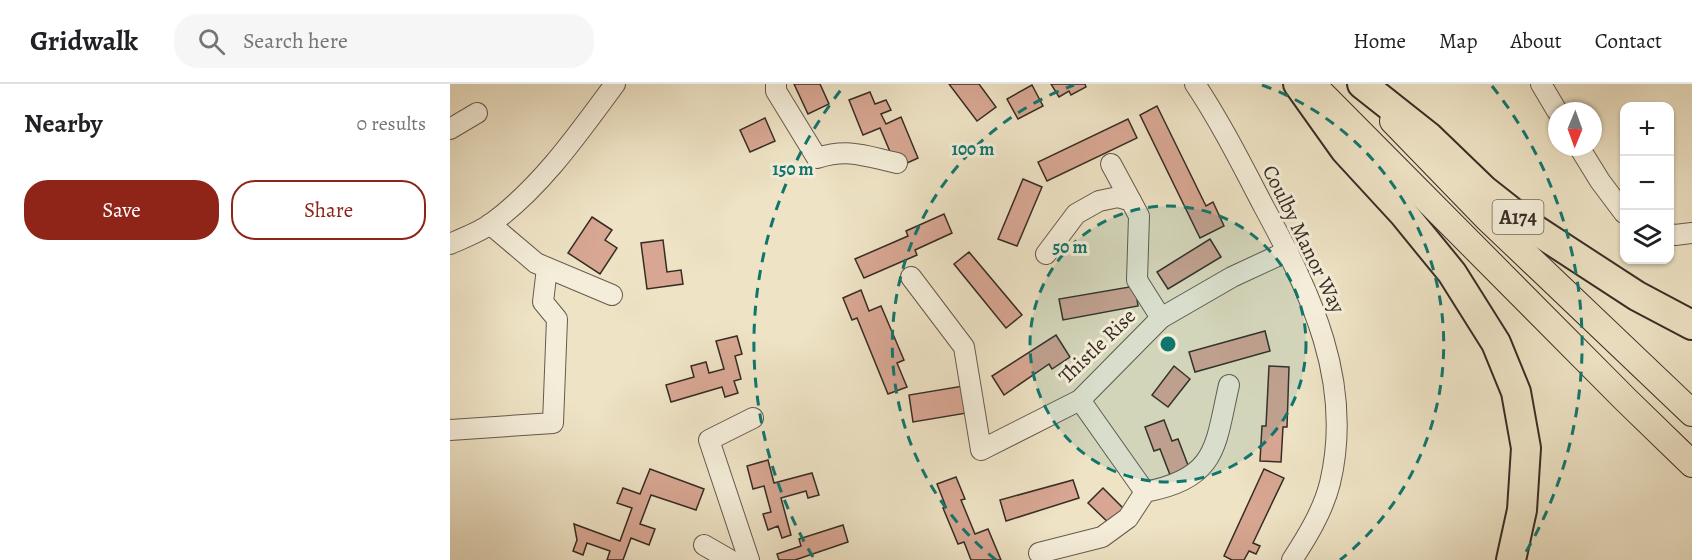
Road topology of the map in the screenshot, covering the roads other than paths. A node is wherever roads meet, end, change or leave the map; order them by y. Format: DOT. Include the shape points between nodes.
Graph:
graph roads {
  1 [pos="615,84"];
  2 [pos="776,84"];
  3 [pos="1195,84"];
  4 [pos="1298,84"];
  5 [pos="1312,84"];
  6 [pos="1360,84"];
  7 [pos="1541,84"];
  8 [pos="1552,102"];
  9 [pos="477,113"];
  10 [pos="450,129"];
  11 [pos="1585,156"];
  12 [pos="897,162"];
  13 [pos="1111,164"];
  14 [pos="1131,201"];
  15 [pos="1622,210"];
  16 [pos="490,224"];
  17 [pos="1692,233"];
  18 [pos="1674,235"];
  19 [pos="450,244"];
  20 [pos="1288,251"];
  21 [pos="1046,254"];
  22 [pos="547,268"];
  23 [pos="911,277"];
  24 [pos="612,295"];
  25 [pos="1161,318"];
  26 [pos="1692,325"];
  27 [pos="1229,384"];
  28 [pos="1080,400"];
  29 [pos="1692,413"];
  30 [pos="753,418"];
  31 [pos="450,430"];
  32 [pos="1692,464"];
  33 [pos="1145,492"];
  34 [pos="704,545"];
  35 [pos="1039,553"];
  36 [pos="730,560"];
  37 [pos="749,560"];
  38 [pos="1292,560"];
  39 [pos="1511,560"];
  1 -- 16 [label="street" via="535,186"];
  2 -- 12 [label="street" via="776,91 817,158 850,152"];
  3 -- 20 [label="street, Coulby Manor Way" via="1215,113"];
  4 -- 39 [label="highway" via="1345,150 1452,273 1496,343 1516,392 1526,448 1522,510"];
  5 -- 32 [label="main road"];
  6 -- 26 [label="highway, A174" via="1429,137 1484,190 1531,227 1637,296"];
  6 -- 29 [label="main road" via="1486,217"];
  7 -- 8 [label="street"];
  9 -- 10 [label="street"];
  11 -- 15 [label="street"];
  13 -- 14 [label="street"];
  14 -- 21 [label="street" via="1118,196 1076,214"];
  14 -- 25 [label="street" via="1139,216 1137,280"];
  16 -- 19 [label="street"];
  16 -- 22 [label="street"];
  17 -- 18 [label="street"];
  20 -- 25 [label="street, Thistle Rise" via="1232,277"];
  20 -- 38 [label="street, Coulby Manor Way" via="1325,338 1335,379 1338,433 1330,484 1310,531"];
  22 -- 24 [label="street"];
  22 -- 31 [label="street" via="543,302 557,319 553,423"];
  23 -- 28 [label="street, Thistle Rise" via="964,347 981,450"];
  25 -- 28 [label="street, Thistle Rise"];
  27 -- 33 [label="street" via="1213,452 1195,474"];
  28 -- 33 [label="street"];
  30 -- 37 [label="street" via="709,440"];
  33 -- 35 [label="street" via="1128,518 1102,537"];
  34 -- 36 [label="street"];
}
